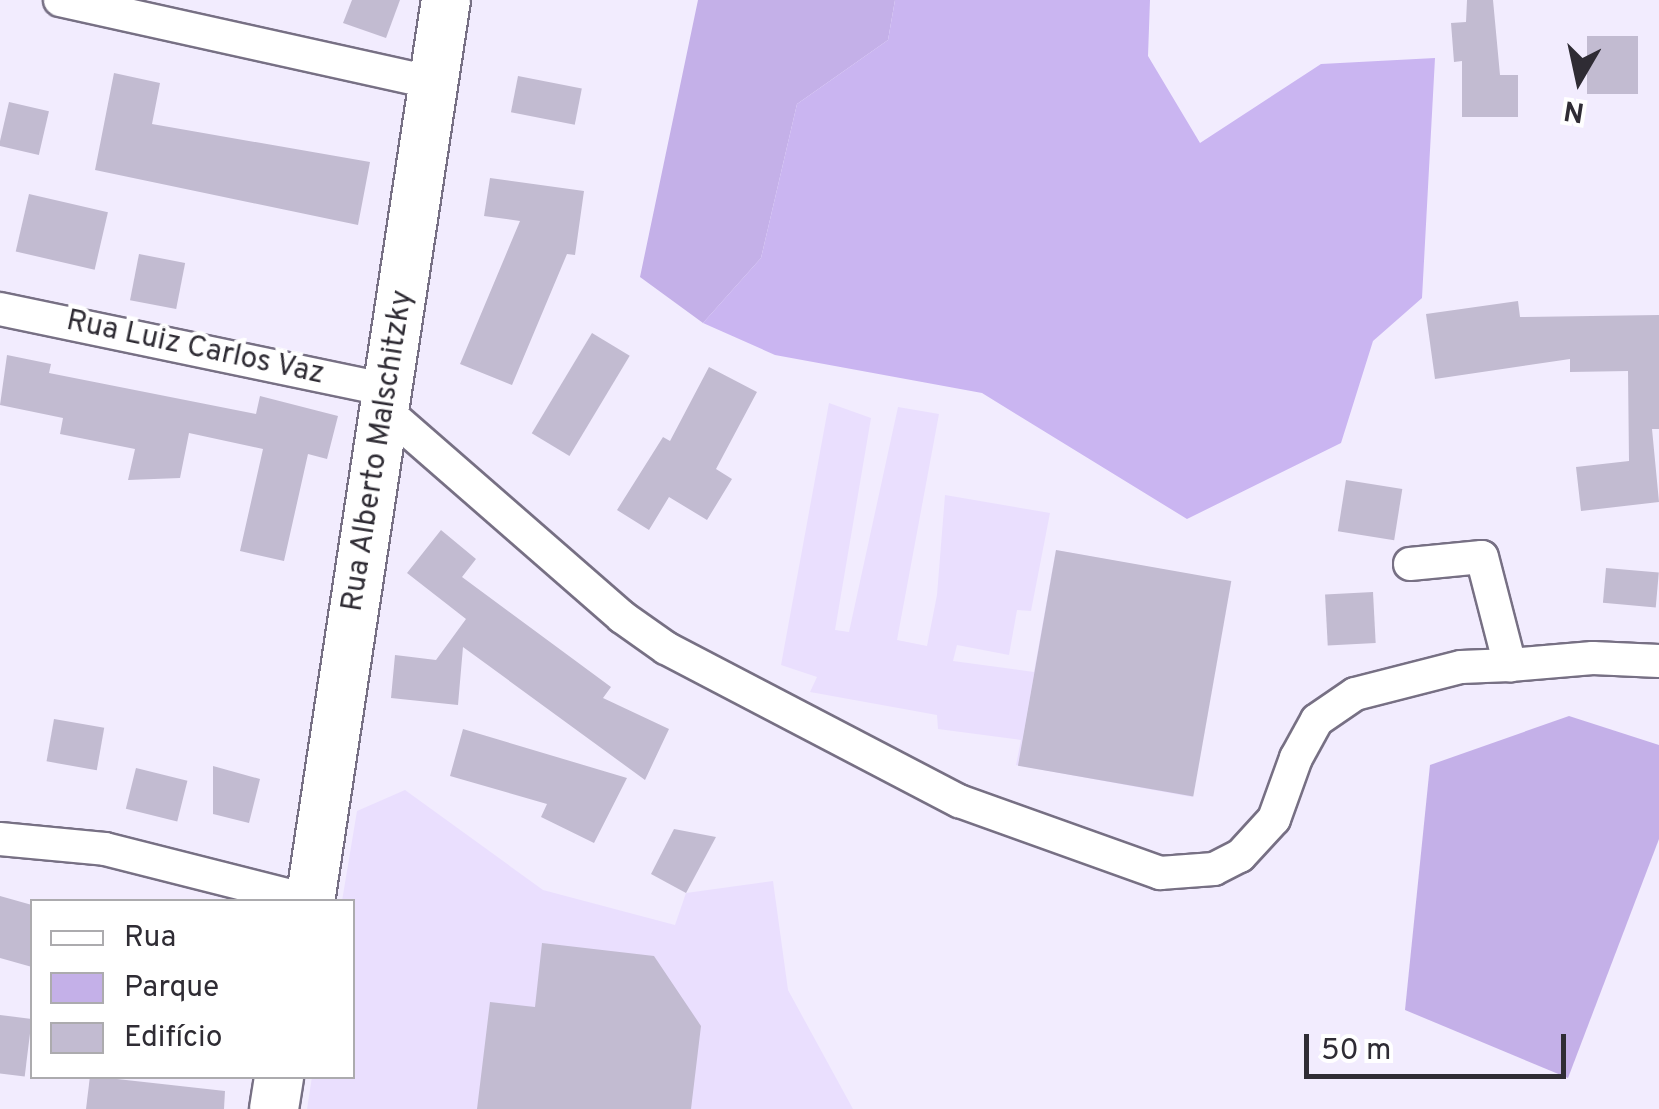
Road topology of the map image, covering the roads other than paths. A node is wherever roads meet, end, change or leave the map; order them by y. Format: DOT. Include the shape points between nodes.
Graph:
graph roads {
  1 [pos="60,0"];
  2 [pos="446,0"];
  3 [pos="433,83"];
  4 [pos="0,309"];
  5 [pos="388,400"];
  6 [pos="1410,564"];
  7 [pos="1659,661"];
  8 [pos="1510,665"];
  9 [pos="0,839"];
  10 [pos="302,899"];
  11 [pos="310,899"];
  12 [pos="279,1079"];
  13 [pos="274,1109"];
  1 -- 3 [label="street"];
  2 -- 3 [label="street, Rua Alberto Malschitzky"];
  3 -- 5 [label="street, Rua Alberto Malschitzky"];
  4 -- 5 [label="street, Rua Luiz Carlos Vaz"];
  5 -- 8 [label="street" via="622,617 666,648 958,800 1160,873 1214,869 1240,856 1274,819 1318,720 1354,694 1461,667"];
  5 -- 11 [label="street, Rua Alberto Malschitzky"];
  6 -- 8 [label="street" via="1482,558"];
  7 -- 8 [label="street"];
  9 -- 10 [label="street" via="105,848"];
  12 -- 13 [label="street"];
}
